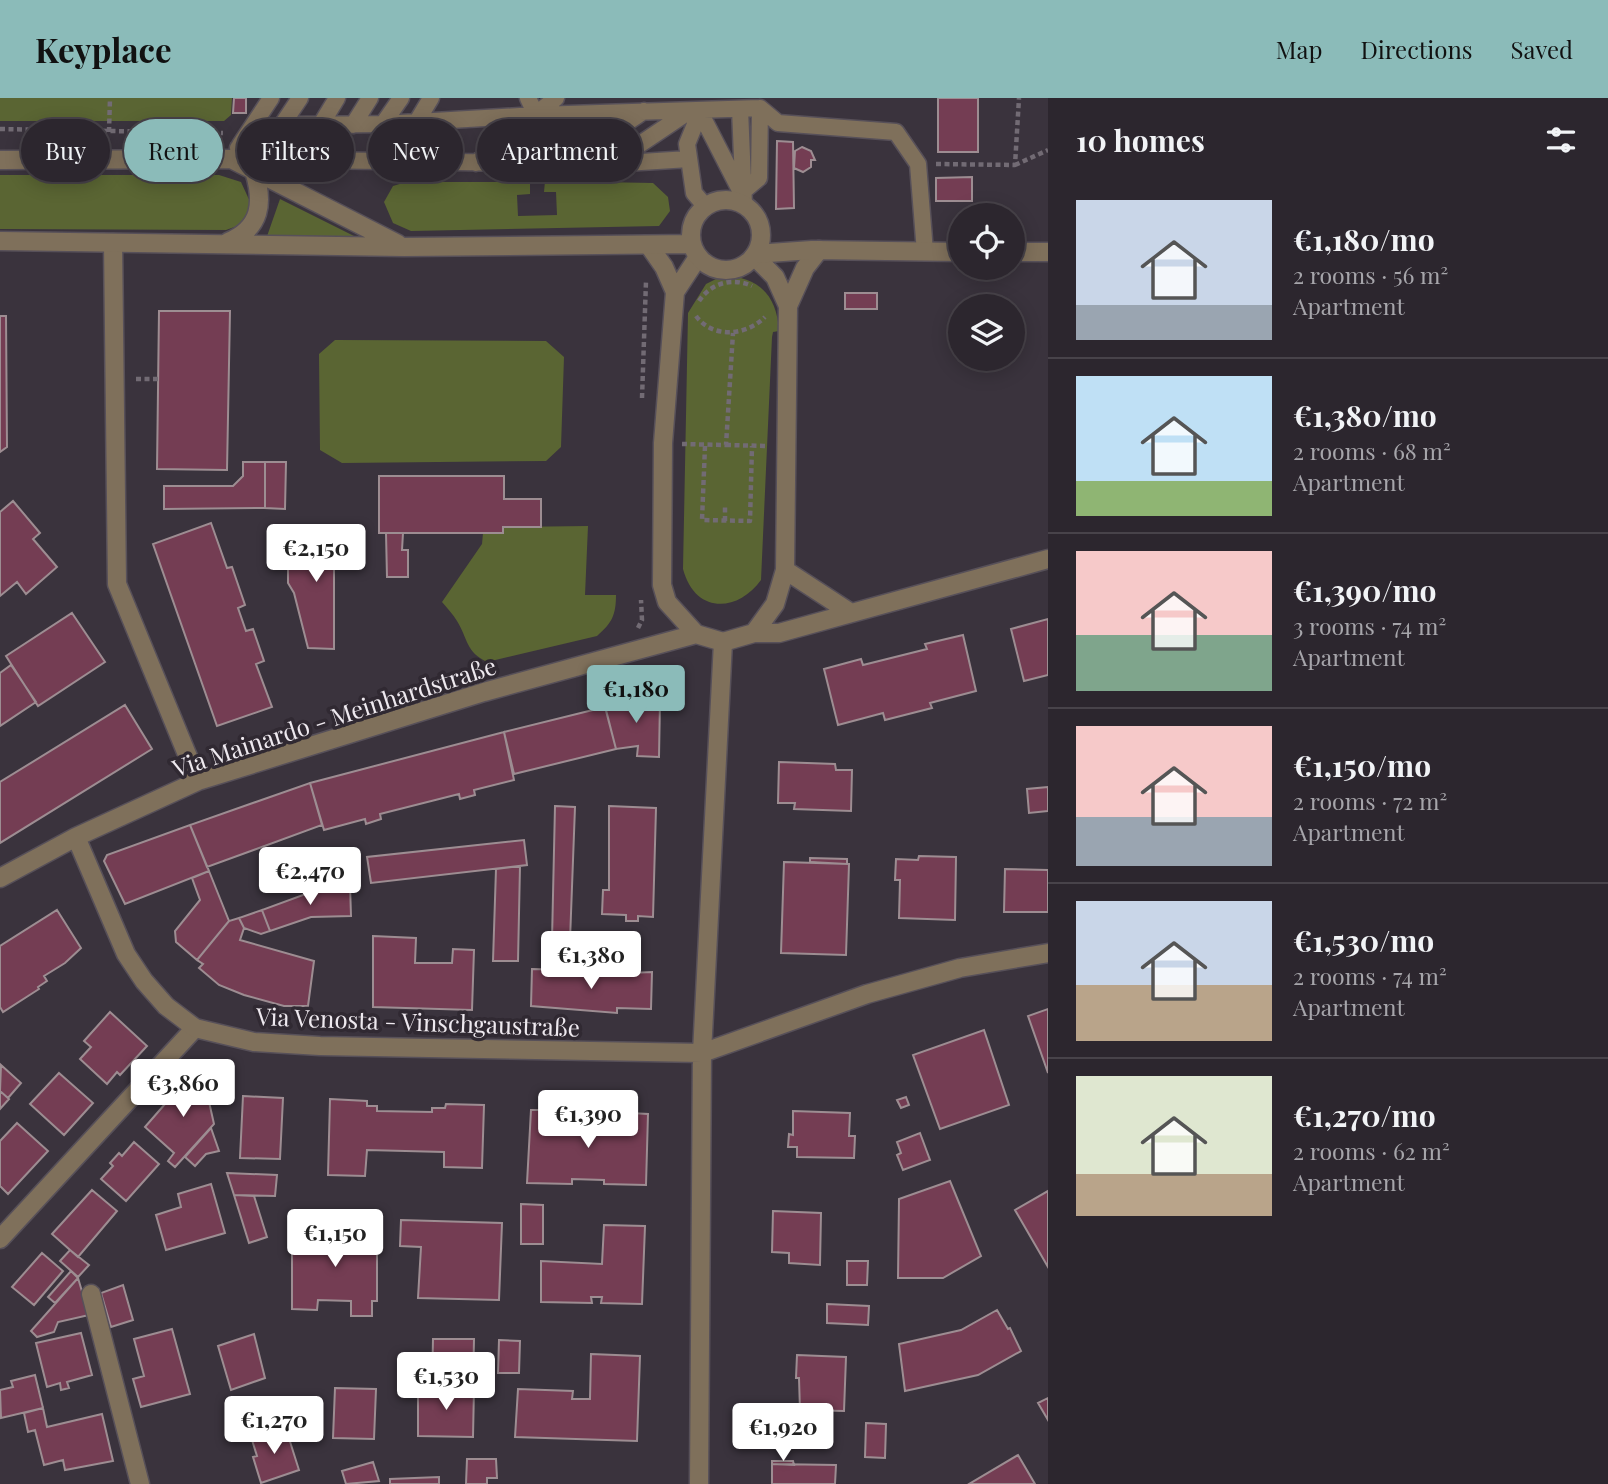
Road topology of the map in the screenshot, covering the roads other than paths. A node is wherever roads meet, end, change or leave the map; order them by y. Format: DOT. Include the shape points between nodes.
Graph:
graph roads {
  1 [pos="271,98"];
  2 [pos="300,98"];
  3 [pos="337,98"];
  4 [pos="370,98"];
  5 [pos="401,98"];
  6 [pos="431,98"];
  7 [pos="528,98"];
  8 [pos="556,98"];
  9 [pos="633,98"];
  10 [pos="760,108"];
  11 [pos="740,109"];
  12 [pos="644,111"];
  13 [pos="694,112"];
  14 [pos="596,113"];
  15 [pos="536,115"];
  16 [pos="257,119"];
  17 [pos="286,119"];
  18 [pos="324,119"];
  19 [pos="386,119"];
  20 [pos="418,119"];
  21 [pos="463,119"];
  22 [pos="587,119"];
  23 [pos="632,119"];
  24 [pos="354,123"];
  25 [pos="642,144"];
  26 [pos="237,147"];
  27 [pos="354,155"];
  28 [pos="690,159"];
  29 [pos="0,160"];
  30 [pos="642,162"];
  31 [pos="476,163"];
  32 [pos="258,182"];
  33 [pos="276,182"];
  34 [pos="743,199"];
  35 [pos="706,207"];
  36 [pos="760,228"];
  37 [pos="0,241"];
  38 [pos="113,243"];
  39 [pos="225,243"];
  40 [pos="404,247"];
  41 [pos="650,247"];
  42 [pos="815,250"];
  43 [pos="695,251"];
  44 [pos="925,252"];
  45 [pos="1025,252"];
  46 [pos="1048,252"];
  47 [pos="948,253"];
  48 [pos="755,255"];
  49 [pos="675,292"];
  50 [pos="788,306"];
  51 [pos="1048,559"];
  52 [pos="785,570"];
  53 [pos="851,612"];
  54 [pos="754,633"];
  55 [pos="696,634"];
  56 [pos="723,642"];
  57 [pos="198,781"];
  58 [pos="76,838"];
  59 [pos="0,878"];
  60 [pos="1048,953"];
  61 [pos="195,1027"];
  62 [pos="702,1053"];
  63 [pos="0,1239"];
  64 [pos="92,1294"];
  65 [pos="140,1484"];
  66 [pos="699,1484"];
  1 -- 16 [label="lane"];
  2 -- 17 [label="lane"];
  3 -- 18 [label="lane"];
  4 -- 24 [label="lane"];
  5 -- 19 [label="lane"];
  6 -- 20 [label="lane"];
  7 -- 15 [label="lane"];
  8 -- 15 [label="lane"];
  9 -- 12 [label="lane"];
  10 -- 11 [label="lane"];
  10 -- 34 [label="lane" via="759,178"];
  10 -- 44 [label="lane" via="778,123 896,132 918,164"];
  11 -- 13 [label="lane"];
  11 -- 34 [label="lane"];
  12 -- 13 [label="lane"];
  12 -- 14 [label="lane"];
  12 -- 23 [label="lane"];
  13 -- 25 [label="lane"];
  13 -- 28 [label="lane" via="687,144"];
  13 -- 34 [label="lane"];
  14 -- 15 [label="lane"];
  14 -- 22 [label="lane"];
  15 -- 21 [label="lane"];
  15 -- 31 [label="lane"];
  26 -- 29 [label="street" via="109,159"];
  27 -- 31 [label="lane"];
  28 -- 30 [label="lane"];
  28 -- 35 [label="lane" via="694,193"];
  32 -- 39 [label="street" via="258,215 249,230"];
  33 -- 40 [label="street"];
  34 -- 35 [label="street"];
  34 -- 36 [label="street"];
  35 -- 43 [label="street" via="692,225"];
  36 -- 42 [label="street" via="783,241"];
  36 -- 48 [label="street"];
  37 -- 38 [label="street"];
  38 -- 39 [label="street"];
  38 -- 57 [label="street" via="117,584"];
  39 -- 40 [label="street"];
  40 -- 41 [label="street"];
  41 -- 43 [label="street"];
  41 -- 49 [label="street"];
  42 -- 44 [label="street"];
  42 -- 48 [label="street"];
  42 -- 50 [label="street"];
  43 -- 48 [label="street" via="710,267 730,271"];
  43 -- 49 [label="street"];
  44 -- 47 [label="street"];
  45 -- 46 [label="street"];
  48 -- 50 [label="street" via="775,277"];
  49 -- 55 [label="street" via="663,443 662,584 667,602"];
  50 -- 52 [label="street"];
  51 -- 53 [label="street"];
  52 -- 53 [label="street"];
  52 -- 54 [label="street" via="775,604"];
  53 -- 54 [label="street" via="779,634"];
  54 -- 56 [label="street"];
  55 -- 56 [label="street"];
  55 -- 57 [label="street, Via Mainardo - Meinhardstraße" via="484,692"];
  56 -- 62 [label="street"];
  57 -- 58 [label="street, Via Mainardo - Meinhardstraße"];
  58 -- 59 [label="street, Via Mainardo - Meinhardstraße"];
  58 -- 61 [label="street, Via Venosta - Vinschgaustraße" via="138,972 166,1006"];
  60 -- 62 [label="street" via="960,968 880,990"];
  61 -- 62 [label="street, Via Venosta - Vinschgaustraße" via="254,1042 295,1045"];
  61 -- 63 [label="street"];
  62 -- 66 [label="street"];
  64 -- 65 [label="street"];
}
